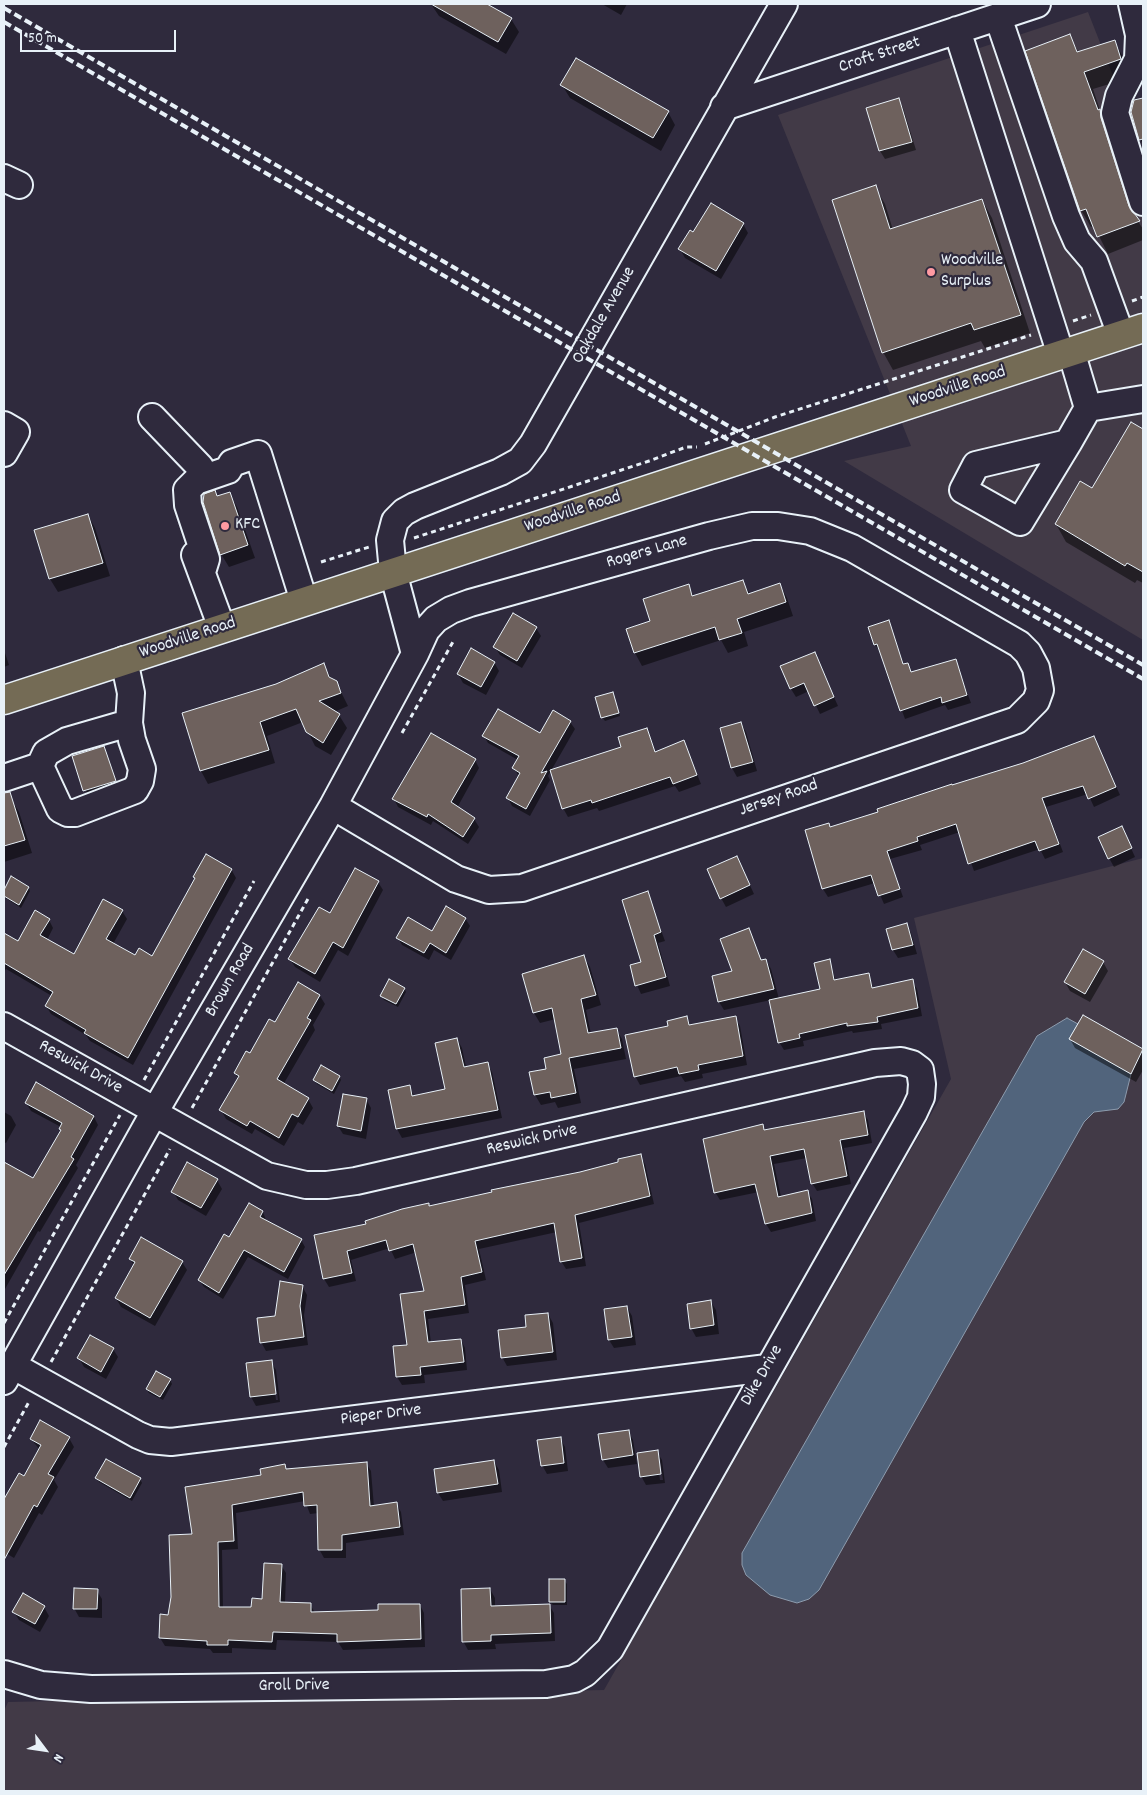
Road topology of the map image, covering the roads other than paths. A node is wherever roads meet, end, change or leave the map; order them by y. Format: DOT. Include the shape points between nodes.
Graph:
graph roads {
  1 [pos="784,4"];
  2 [pos="1037,4"];
  3 [pos="1132,4"];
  4 [pos="998,17"];
  5 [pos="956,30"];
  6 [pos="724,107"];
  7 [pos="1143,202"];
  8 [pos="1132,331"];
  9 [pos="1066,353"];
  10 [pos="1143,400"];
  11 [pos="1088,408"];
  12 [pos="152,417"];
  13 [pos="4,425"];
  14 [pos="1068,443"];
  15 [pos="4,453"];
  16 [pos="232,463"];
  17 [pos="200,466"];
  18 [pos="202,572"];
  19 [pos="393,572"];
  20 [pos="896,573"];
  21 [pos="304,601"];
  22 [pos="222,628"];
  23 [pos="415,654"];
  24 [pos="124,660"];
  25 [pos="4,700"];
  26 [pos="129,723"];
  27 [pos="40,766"];
  28 [pos="4,778"];
  29 [pos="333,806"];
  30 [pos="4,1026"];
  31 [pos="920,1070"];
  32 [pos="155,1112"];
  33 [pos="767,1368"];
  34 [pos="8,1373"];
  35 [pos="585,1673"];
  36 [pos="4,1674"];
  1 -- 6 [label="street, Oakdale Avenue"];
  2 -- 4 [label="street, Croft Street"];
  3 -- 7 [label="street" via="1139,35 1138,60 1119,96 1115,114"];
  4 -- 5 [label="street, Croft Street"];
  4 -- 8 [label="street" via="1066,216 1077,241 1094,261 1112,308"];
  5 -- 6 [label="street, Croft Street"];
  5 -- 9 [label="street" via="1052,328"];
  6 -- 19 [label="street, Oakdale Avenue" via="533,444 520,461 500,472 404,512 391,530"];
  8 -- 9 [label="main road, Woodville Road"];
  9 -- 11 [label="street"];
  9 -- 19 [label="main road, Woodville Road"];
  10 -- 11 [label="street"];
  11 -- 14 [label="street"];
  12 -- 17 [label="street"];
  13 -- 15 [label="street" via="16,432"];
  16 -- 17 [label="street" via="226,460"];
  16 -- 18 [label="street" via="228,470 196,481 187,490 188,505 206,560"];
  16 -- 21 [label="street" via="258,454"];
  17 -- 18 [label="street" via="189,471 177,484 175,499"];
  18 -- 22 [label="street"];
  19 -- 21 [label="main road, Woodville Road"];
  19 -- 23 [label="street"];
  20 -- 23 [label="street, Rogers Lane" via="852,548 810,531 752,526 451,610 426,630"];
  20 -- 29 [label="street, Jersey Road" via="1019,644 1028,653 1040,679 1036,702 1028,711 1017,720 992,729 522,888 489,890 456,879"];
  21 -- 22 [label="main road, Woodville Road"];
  22 -- 24 [label="main road, Woodville Road"];
  23 -- 29 [label="street, Brown Road"];
  24 -- 25 [label="main road, Woodville Road"];
  24 -- 26 [label="street" via="131,693"];
  26 -- 27 [label="street" via="67,741 46,753"];
  26 -- 27 [label="street" via="142,769 135,790 68,813 60,809"];
  27 -- 28 [label="street"];
  29 -- 32 [label="street, Brown Road"];
  30 -- 32 [label="street, Reswick Drive"];
  31 -- 32 [label="street, Reswick Drive" via="901,1061 875,1063 327,1185 306,1185 267,1176"];
  31 -- 33 [label="street, Dike Drive" via="921,1097 914,1112"];
  32 -- 34 [label="street, Brown Road"];
  33 -- 34 [label="street, Pieper Drive" via="171,1442 138,1435 51,1369"];
  33 -- 35 [label="street, Dike Drive" via="610,1648"];
  35 -- 36 [label="street, Groll Drive" via="574,1679 546,1684 91,1690 40,1685"];
}
